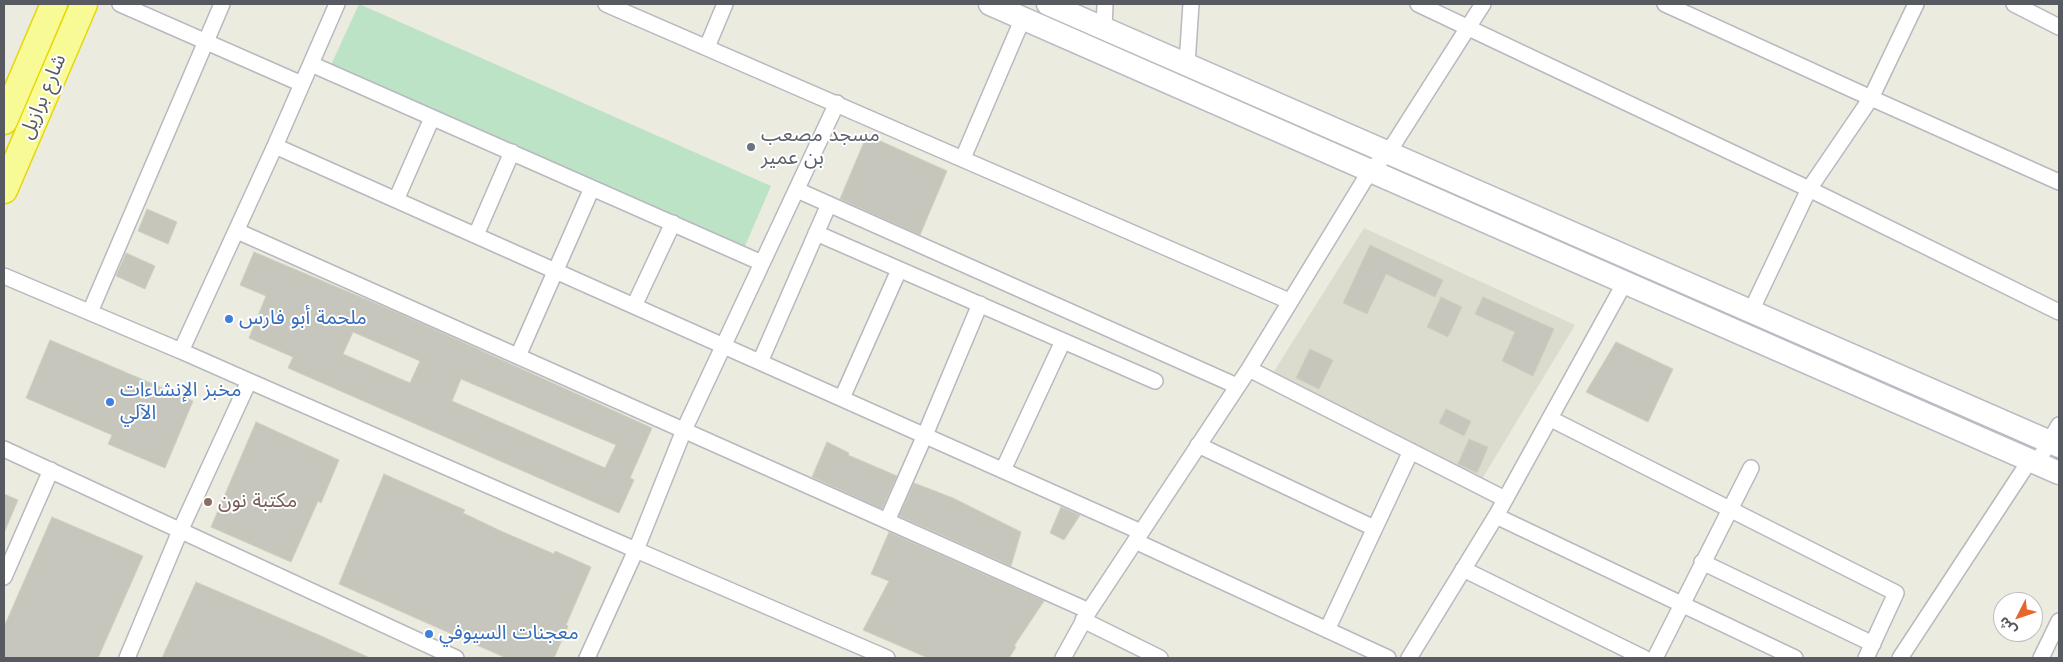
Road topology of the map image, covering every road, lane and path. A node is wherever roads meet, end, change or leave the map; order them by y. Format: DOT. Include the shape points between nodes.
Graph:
graph roads {
  1 [pos="54,4"];
  2 [pos="84,4"];
  3 [pos="120,4"];
  4 [pos="222,4"];
  5 [pos="337,4"];
  6 [pos="606,4"];
  7 [pos="725,4"];
  8 [pos="990,4"];
  9 [pos="1048,4"];
  10 [pos="1105,4"];
  11 [pos="1191,4"];
  12 [pos="1418,4"];
  13 [pos="1483,4"];
  14 [pos="1665,4"];
  15 [pos="1916,4"];
  16 [pos="2014,4"];
  17 [pos="1023,18"];
  18 [pos="1469,26"];
  19 [pos="2059,27"];
  20 [pos="1104,28"];
  21 [pos="205,41"];
  22 [pos="707,47"];
  23 [pos="311,64"];
  24 [pos="1186,64"];
  25 [pos="302,84"];
  26 [pos="1871,98"];
  27 [pos="837,103"];
  28 [pos="432,118"];
  29 [pos="4,121"];
  30 [pos="275,146"];
  31 [pos="512,152"];
  32 [pos="1388,153"];
  33 [pos="963,158"];
  34 [pos="1370,171"];
  35 [pos="2059,182"];
  36 [pos="592,188"];
  37 [pos="1810,189"];
  38 [pos="4,190"];
  39 [pos="797,190"];
  40 [pos="396,200"];
  41 [pos="829,204"];
  42 [pos="673,223"];
  43 [pos="237,230"];
  44 [pos="816,233"];
  45 [pos="476,235"];
  46 [pos="762,263"];
  47 [pos="555,270"];
  48 [pos="899,270"];
  49 [pos="4,276"];
  50 [pos="1625,282"];
  51 [pos="1289,301"];
  52 [pos="980,304"];
  53 [pos="634,306"];
  54 [pos="1751,311"];
  55 [pos="90,312"];
  56 [pos="2059,312"];
  57 [pos="1064,341"];
  58 [pos="724,346"];
  59 [pos="181,351"];
  60 [pos="518,356"];
  61 [pos="760,362"];
  62 [pos="1249,369"];
  63 [pos="249,381"];
  64 [pos="1155,381"];
  65 [pos="1237,386"];
  66 [pos="842,398"];
  67 [pos="1550,419"];
  68 [pos="684,430"];
  69 [pos="925,435"];
  70 [pos="2056,438"];
  71 [pos="1198,445"];
  72 [pos="4,449"];
  73 [pos="1410,451"];
  74 [pos="2033,462"];
  75 [pos="1751,468"];
  76 [pos="51,470"];
  77 [pos="1003,470"];
  78 [pos="2059,473"];
  79 [pos="1505,499"];
  80 [pos="1729,509"];
  81 [pos="1496,516"];
  82 [pos="886,521"];
  83 [pos="1374,528"];
  84 [pos="180,531"];
  85 [pos="1138,536"];
  86 [pos="636,550"];
  87 [pos="1702,562"];
  88 [pos="1462,569"];
  89 [pos="4,578"];
  90 [pos="1681,604"];
  91 [pos="1086,616"];
  92 [pos="2059,621"];
  93 [pos="1327,630"];
  94 [pos="1873,644"];
  95 [pos="127,658"];
  96 [pos="456,658"];
  97 [pos="587,658"];
  98 [pos="887,658"];
  99 [pos="1063,658"];
  100 [pos="1160,658"];
  101 [pos="1388,658"];
  102 [pos="1409,658"];
  103 [pos="1644,658"];
  104 [pos="1654,658"];
  105 [pos="1795,658"];
  106 [pos="1866,658"];
  107 [pos="1900,658"];
  108 [pos="2041,658"];
  1 -- 29 [label="highway, شارع برازيل"];
  2 -- 38 [label="highway, شارع برازيل"];
  3 -- 21 [label="street"];
  4 -- 21 [label="street"];
  5 -- 23 [label="street"];
  6 -- 22 [label="street"];
  7 -- 22 [label="street"];
  8 -- 17 [label="main road"];
  9 -- 20 [label="main road"];
  10 -- 20 [label="street"];
  11 -- 24 [label="street"];
  12 -- 18 [label="street"];
  13 -- 18 [label="street"];
  14 -- 26 [label="street"];
  15 -- 26 [label="street"];
  16 -- 19 [label="street"];
  17 -- 33 [label="street"];
  17 -- 34 [label="main road"];
  18 -- 32 [label="street"];
  18 -- 37 [label="street"];
  20 -- 24 [label="main road"];
  21 -- 25 [label="street"];
  21 -- 55 [label="street"];
  22 -- 27 [label="street"];
  23 -- 25 [label="street"];
  23 -- 28 [label="street"];
  24 -- 32 [label="main road"];
  25 -- 30 [label="street"];
  26 -- 35 [label="street"];
  26 -- 37 [label="street"];
  27 -- 33 [label="street"];
  27 -- 39 [label="street"];
  28 -- 31 [label="street"];
  28 -- 40 [label="street"];
  30 -- 40 [label="street"];
  30 -- 43 [label="street"];
  31 -- 36 [label="street"];
  31 -- 45 [label="street"];
  32 -- 34 [label="street"];
  32 -- 54 [label="main road"];
  33 -- 51 [label="street"];
  34 -- 50 [label="main road"];
  34 -- 51 [label="street"];
  36 -- 42 [label="street"];
  36 -- 47 [label="street"];
  37 -- 54 [label="street"];
  37 -- 56 [label="street"];
  39 -- 41 [label="street"];
  39 -- 46 [label="street"];
  40 -- 45 [label="street"];
  41 -- 44 [label="street"];
  41 -- 65 [label="street"];
  42 -- 46 [label="street"];
  42 -- 53 [label="street"];
  43 -- 59 [label="street"];
  43 -- 60 [label="street"];
  44 -- 48 [label="street"];
  44 -- 61 [label="street"];
  45 -- 47 [label="street"];
  46 -- 58 [label="street"];
  47 -- 53 [label="street"];
  47 -- 60 [label="street"];
  48 -- 52 [label="street"];
  48 -- 66 [label="street"];
  49 -- 55 [label="street"];
  50 -- 67 [label="street"];
  50 -- 74 [label="main road"];
  51 -- 62 [label="street"];
  52 -- 57 [label="street"];
  52 -- 69 [label="street"];
  53 -- 58 [label="street"];
  54 -- 70 [label="main road"];
  55 -- 59 [label="street"];
  57 -- 64 [label="street"];
  57 -- 77 [label="street"];
  58 -- 61 [label="street"];
  58 -- 68 [label="street"];
  59 -- 63 [label="street"];
  60 -- 68 [label="street"];
  61 -- 66 [label="street"];
  62 -- 65 [label="street"];
  62 -- 73 [label="street"];
  63 -- 84 [label="street"];
  63 -- 86 [label="street"];
  65 -- 71 [label="street"];
  66 -- 69 [label="street"];
  67 -- 79 [label="street"];
  67 -- 80 [label="street"];
  68 -- 82 [label="street"];
  68 -- 86 [label="street"];
  69 -- 77 [label="street"];
  69 -- 82 [label="street"];
  70 -- 74 [label="street"];
  71 -- 83 [label="street"];
  71 -- 85 [label="street"];
  72 -- 76 [label="street"];
  73 -- 79 [label="street"];
  73 -- 83 [label="street"];
  74 -- 78 [label="main road"];
  74 -- 107 [label="street"];
  75 -- 80 [label="street"];
  76 -- 84 [label="street"];
  76 -- 89 [label="street"];
  77 -- 85 [label="street"];
  79 -- 81 [label="street"];
  80 -- 87 [label="street"];
  80 -- 94 [label="street" via="1896,593"];
  81 -- 88 [label="street"];
  81 -- 90 [label="street"];
  82 -- 91 [label="street"];
  83 -- 93 [label="street"];
  84 -- 95 [label="street"];
  84 -- 96 [label="street"];
  85 -- 91 [label="street"];
  85 -- 93 [label="street"];
  86 -- 97 [label="street"];
  86 -- 98 [label="street"];
  87 -- 90 [label="street"];
  87 -- 94 [label="street"];
  88 -- 102 [label="street"];
  88 -- 103 [label="street"];
  90 -- 104 [label="street"];
  90 -- 105 [label="street"];
  91 -- 99 [label="street"];
  91 -- 100 [label="street"];
  92 -- 108 [label="street"];
  93 -- 101 [label="street"];
  94 -- 106 [label="street"];
}
